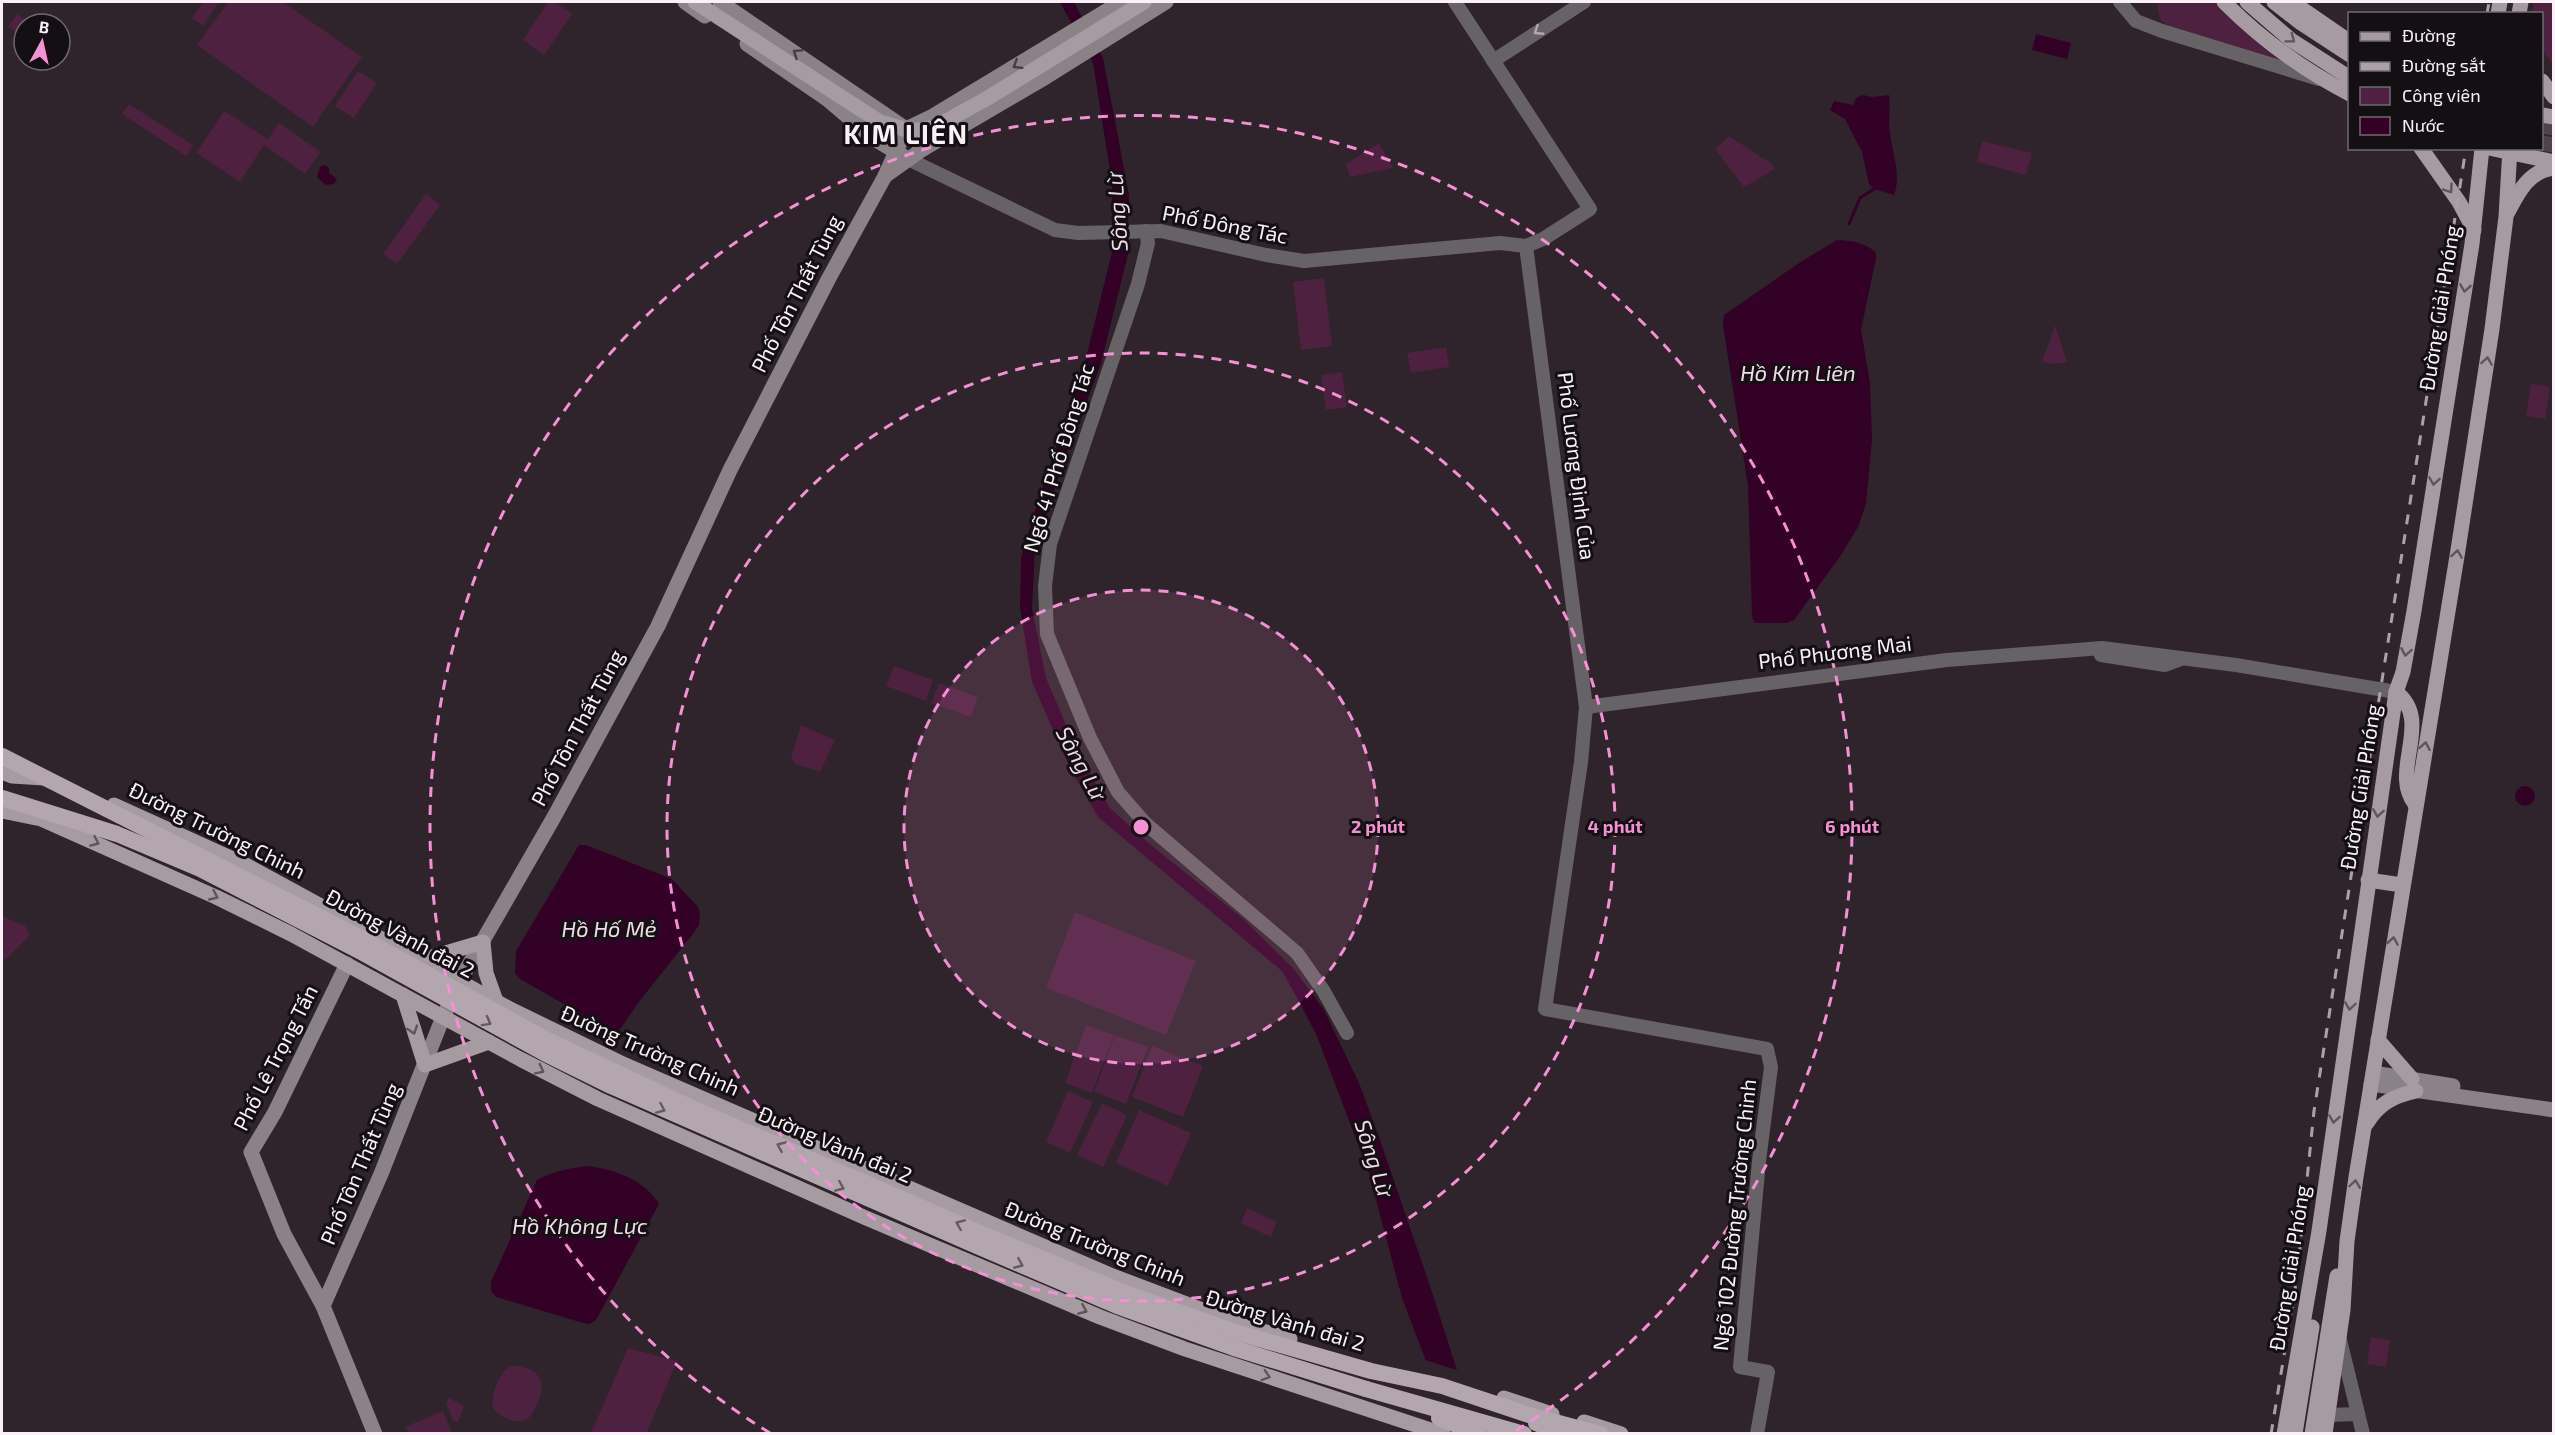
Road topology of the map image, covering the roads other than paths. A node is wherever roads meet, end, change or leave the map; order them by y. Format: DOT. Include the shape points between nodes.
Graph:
graph roads {
  1 [pos="685,2"];
  2 [pos="695,2"];
  3 [pos="720,2"];
  4 [pos="1121,2"];
  5 [pos="1144,2"];
  6 [pos="1166,2"];
  7 [pos="1455,2"];
  8 [pos="1584,2"];
  9 [pos="2120,2"];
  10 [pos="2224,2"];
  11 [pos="2247,2"];
  12 [pos="2274,2"];
  13 [pos="2292,2"];
  14 [pos="2348,41"];
  15 [pos="2348,54"];
  16 [pos="1493,61"];
  17 [pos="2348,77"];
  18 [pos="2324,80"];
  19 [pos="2543,84"];
  20 [pos="2348,93"];
  21 [pos="971,94"];
  22 [pos="2553,97"];
  23 [pos="862,98"];
  24 [pos="985,114"];
  25 [pos="850,117"];
  26 [pos="906,129"];
  27 [pos="923,149"];
  28 [pos="2422,150"];
  29 [pos="2482,150"];
  30 [pos="2510,151"];
  31 [pos="902,156"];
  32 [pos="2553,162"];
  33 [pos="2553,168"];
  34 [pos="930,169"];
  35 [pos="2506,217"];
  36 [pos="2474,230"];
  37 [pos="1141,231"];
  38 [pos="1526,246"];
  39 [pos="2396,692"];
  40 [pos="1586,707"];
  41 [pos="2,751"];
  42 [pos="2,756"];
  43 [pos="2,771"];
  44 [pos="56,778"];
  45 [pos="2,792"];
  46 [pos="2,798"];
  47 [pos="2415,804"];
  48 [pos="2,811"];
  49 [pos="41,819"];
  50 [pos="119,826"];
  51 [pos="180,833"];
  52 [pos="161,872"];
  53 [pos="2368,880"];
  54 [pos="2402,885"];
  55 [pos="483,942"];
  56 [pos="422,960"];
  57 [pos="347,964"];
  58 [pos="460,981"];
  59 [pos="403,995"];
  60 [pos="496,1001"];
  61 [pos="443,1017"];
  62 [pos="1347,1034"];
  63 [pos="2378,1040"];
  64 [pos="489,1042"];
  65 [pos="1767,1049"];
  66 [pos="425,1065"];
  67 [pos="2372,1079"];
  68 [pos="2414,1085"];
  69 [pos="2553,1102"];
  70 [pos="2553,1110"];
  71 [pos="2363,1128"];
  72 [pos="884,1176"];
  73 [pos="867,1218"];
  74 [pos="2319,1231"];
  75 [pos="2346,1241"];
  76 [pos="323,1306"];
  77 [pos="1242,1325"];
  78 [pos="2339,1338"];
  79 [pos="1221,1362"];
  80 [pos="1371,1371"];
  81 [pos="1366,1389"];
  82 [pos="1555,1414"];
  83 [pos="2358,1414"];
  84 [pos="2327,1415"];
  85 [pos="1436,1432"];
  86 [pos="375,1434"];
  87 [pos="1479,1434"];
  88 [pos="1524,1434"];
  89 [pos="1564,1434"];
  90 [pos="1591,1434"];
  91 [pos="1600,1434"];
  92 [pos="1621,1434"];
  93 [pos="1757,1434"];
  94 [pos="2284,1434"];
  95 [pos="2295,1434"];
  96 [pos="2312,1434"];
  97 [pos="2325,1434"];
  98 [pos="2363,1434"];
  1 -- 25 [label="main road"];
  2 -- 5 [label="main road, bridge" via="880,122 899,129 920,130 944,123"];
  23 -- 3 [label="main road, one-way"];
  4 -- 21 [label="main road, one-way"];
  6 -- 24 [label="main road, Phố Tôn Thất Tùng"];
  7 -- 16 [label="street"];
  8 -- 16 [label="street, one-way"];
  9 -- 18 [label="street" via="2136,21 2162,31"];
  10 -- 18 [label="main road" via="2280,50"];
  11 -- 17 [label="main road, one-way" via="2291,39"];
  12 -- 15 [label="main road"];
  13 -- 14 [label="main road"];
  16 -- 38 [label="street" via="1590,209"];
  18 -- 20 [label="main road"];
  19 -- 22 [label="main road"];
  21 -- 24 [label="main road"];
  21 -- 26 [label="main road"];
  23 -- 25 [label="main road"];
  23 -- 26 [label="main road"];
  24 -- 27 [label="main road, Phố Tôn Thất Tùng"];
  25 -- 31 [label="main road"];
  26 -- 27 [label="main road"];
  26 -- 31 [label="main road"];
  27 -- 31 [label="main road, Phố Tôn Thất Tùng"];
  27 -- 34 [label="street"];
  28 -- 36 [label="main road, one-way"];
  29 -- 36 [label="main road, Đường Giải Phóng"];
  30 -- 32 [label="main road"];
  30 -- 35 [label="main road"];
  31 -- 34 [label="street, Phố Đông Tác"];
  31 -- 55 [label="main road, Phố Tôn Thất Tùng" via="885,176 829,278 730,470 658,626"];
  33 -- 35 [label="main road" via="2541,170 2528,180"];
  34 -- 37 [label="street, Phố Đông Tác" via="1055,230"];
  47 -- 35 [label="main road, one-way" via="2465,504"];
  36 -- 39 [label="main road, Đường Giải Phóng, one-way" via="2414,611"];
  37 -- 38 [label="street, Phố Đông Tác" via="1161,231 1304,261 1468,245"];
  37 -- 62 [label="street, Ngõ 41 Phố Đông Tác" via="1148,243 1141,273 1050,544 1045,586 1052,651 1101,763 1118,792 1145,823 1297,953"];
  38 -- 40 [label="street, Phố Lương Định Của"];
  39 -- 40 [label="street, Phố Phương Mai" via="2181,659 2165,665 2104,657 2090,650 1947,660"];
  39 -- 47 [label="main road" via="2404,698 2412,715 2407,775 2409,796"];
  39 -- 53 [label="main road, Đường Giải Phóng, one-way"];
  40 -- 65 [label="street, Phố Lương Định Của" via="1545,1009"];
  41 -- 44 [label="main road, Đường Trường Chinh"];
  42 -- 50 [label="highway, bridge" via="27,767"];
  43 -- 44 [label="main road, Đường Trường Chinh" via="12,776"];
  44 -- 51 [label="main road, Đường Trường Chinh"];
  45 -- 49 [label="main road"];
  46 -- 50 [label="highway, bridge"];
  47 -- 54 [label="main road"];
  48 -- 49 [label="main road"];
  49 -- 52 [label="main road, one-way"];
  80 -- 50 [label="highway, Đường Vành đai 2, one-way, bridge" via="1235,1332 1123,1292 703,1112 547,1040 227,869"];
  50 -- 81 [label="highway, Đường Vành đai 2, one-way, bridge" via="546,1054 685,1119 1117,1306"];
  51 -- 52 [label="main road"];
  51 -- 56 [label="main road, Đường Trường Chinh"];
  52 -- 57 [label="main road, one-way"];
  53 -- 54 [label="main road"];
  53 -- 74 [label="main road, Đường Giải Phóng, one-way"];
  63 -- 54 [label="main road, one-way"];
  55 -- 56 [label="main road"];
  55 -- 58 [label="main road, Phố Tôn Thất Tùng"];
  55 -- 60 [label="main road" via="486,973"];
  56 -- 58 [label="main road, Đường Trường Chinh"];
  57 -- 59 [label="main road"];
  57 -- 76 [label="main road, Phố Lê Trọng Tấn" via="251,1152 284,1234"];
  58 -- 60 [label="main road, Đường Trường Chinh"];
  58 -- 61 [label="main road, Phố Tôn Thất Tùng"];
  59 -- 61 [label="main road"];
  59 -- 66 [label="main road, one-way"];
  60 -- 72 [label="main road, Đường Trường Chinh" via="625,1065"];
  61 -- 64 [label="main road"];
  61 -- 66 [label="main road, Phố Tôn Thất Tùng"];
  63 -- 67 [label="main road"];
  63 -- 68 [label="main road"];
  64 -- 66 [label="main road"];
  64 -- 73 [label="main road, one-way" via="598,1099"];
  65 -- 93 [label="street, Ngõ 102 Đường Trường Chinh" via="1771,1067 1740,1367 1768,1372"];
  66 -- 76 [label="main road, Phố Tôn Thất Tùng"];
  67 -- 68 [label="main road"];
  67 -- 71 [label="main road"];
  68 -- 69 [label="main road"];
  68 -- 70 [label="main road"];
  68 -- 71 [label="main road" via="2386,1101"];
  75 -- 71 [label="main road, one-way"];
  72 -- 73 [label="main road"];
  72 -- 77 [label="main road, Đường Trường Chinh" via="1110,1275"];
  73 -- 79 [label="main road, one-way" via="1100,1317"];
  74 -- 94 [label="main road, Đường Giải Phóng"];
  74 -- 95 [label="main road" via="2320,1280"];
  75 -- 78 [label="main road"];
  75 -- 96 [label="main road" via="2335,1284"];
  76 -- 86 [label="main road, Phố Lê Trọng Tấn"];
  77 -- 79 [label="main road"];
  77 -- 82 [label="main road, Đường Trường Chinh"];
  78 -- 83 [label="street"];
  78 -- 84 [label="main road"];
  79 -- 85 [label="main road, one-way"];
  80 -- 89 [label="highway, Đường Vành đai 2, bridge"];
  80 -- 91 [label="highway, bridge" via="1442,1386"];
  81 -- 87 [label="highway"];
  81 -- 88 [label="highway, Đường Vành đai 2"];
  82 -- 90 [label="main road, Đường Trường Chinh"];
  82 -- 92 [label="main road, Đường Trường Chinh"];
  83 -- 84 [label="street"];
  83 -- 98 [label="street"];
  84 -- 97 [label="main road"];
}
